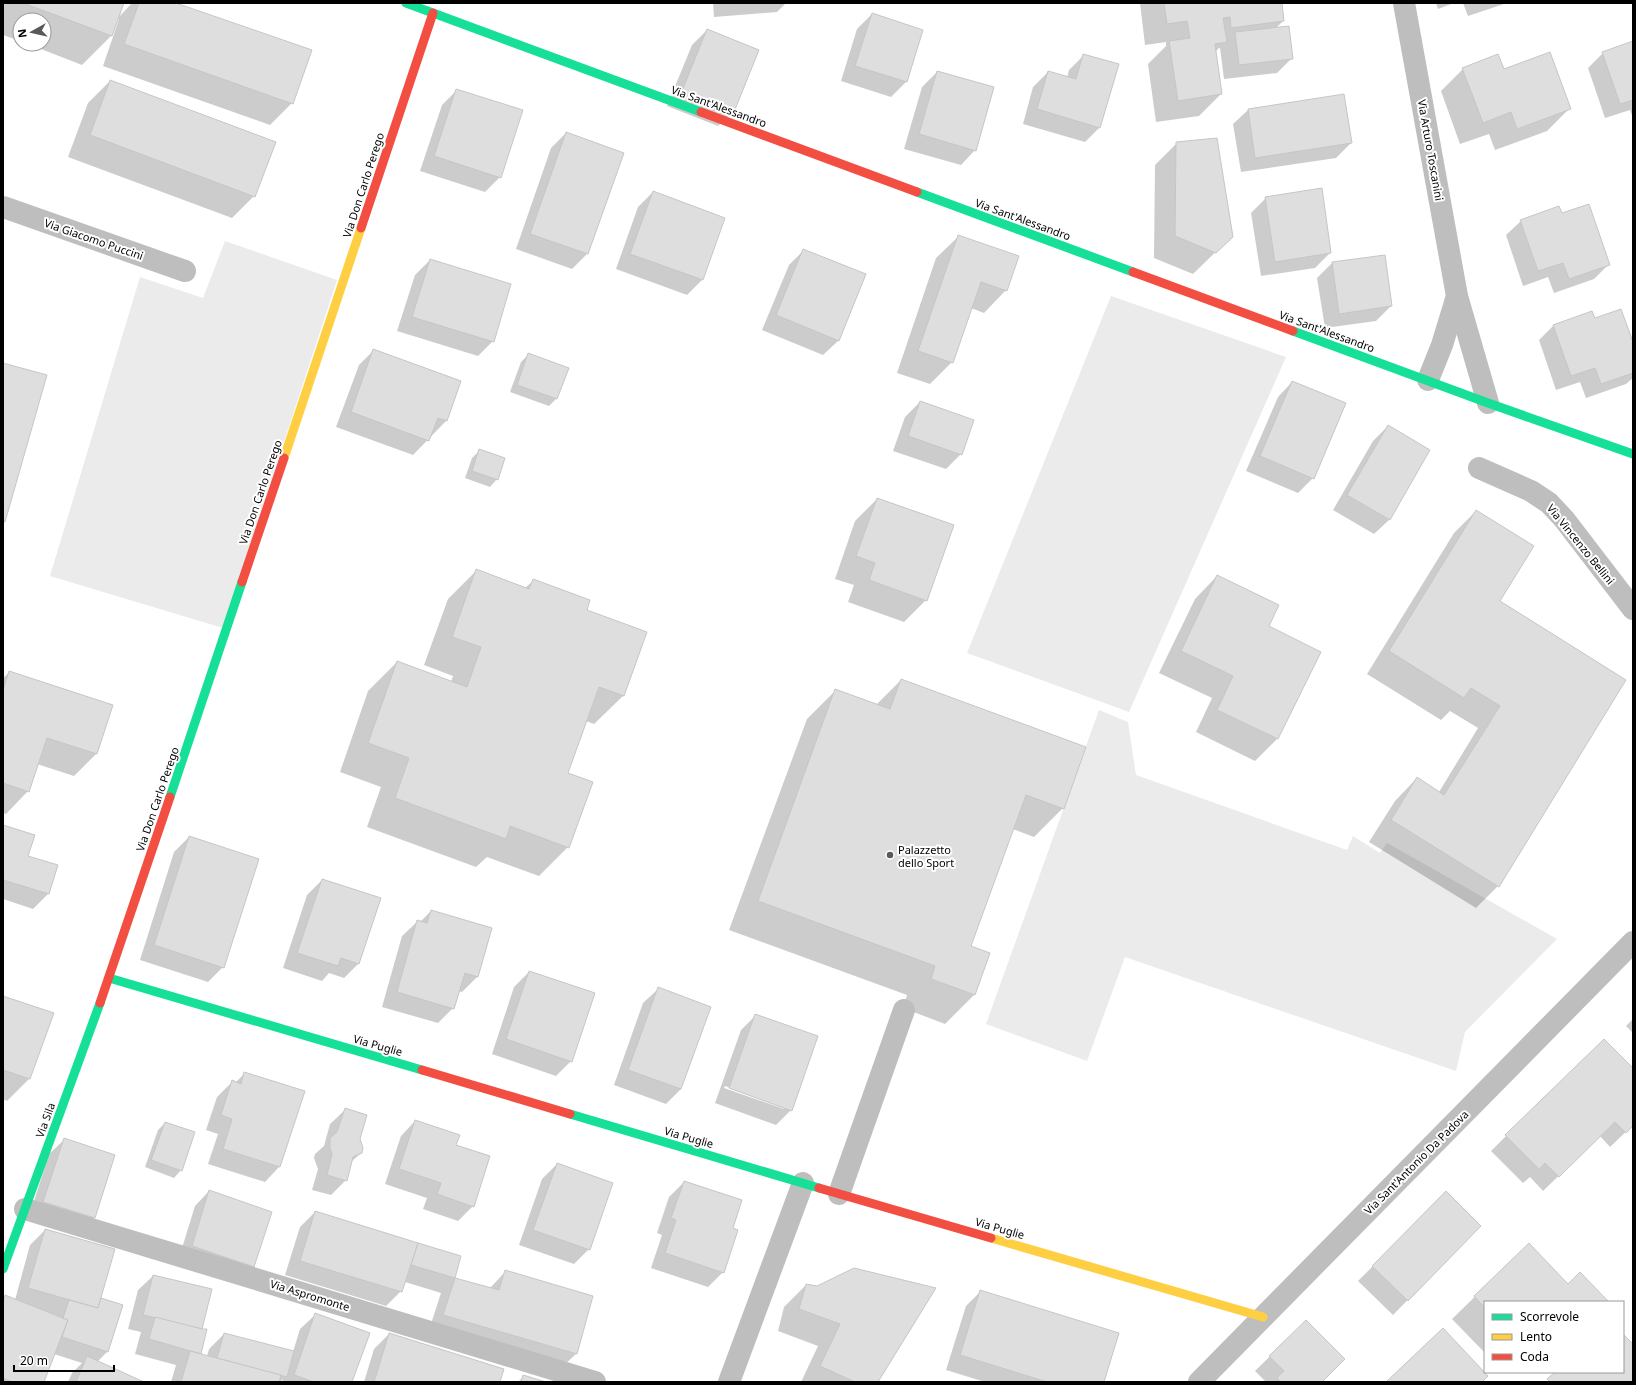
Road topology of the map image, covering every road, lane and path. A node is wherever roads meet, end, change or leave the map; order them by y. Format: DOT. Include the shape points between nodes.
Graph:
graph roads {
  1 [pos="406,3"];
  2 [pos="1404,3"];
  3 [pos="433,13"];
  4 [pos="3,207"];
  5 [pos="185,271"];
  6 [pos="1457,296"];
  7 [pos="1428,380"];
  8 [pos="1488,403"];
  9 [pos="1633,454"];
  10 [pos="1479,468"];
  11 [pos="1633,609"];
  12 [pos="1633,942"];
  13 [pos="110,978"];
  14 [pos="904,1010"];
  15 [pos="803,1183"];
  16 [pos="839,1194"];
  17 [pos="25,1209"];
  18 [pos="3,1269"];
  19 [pos="1262,1317"];
  20 [pos="595,1382"];
  21 [pos="729,1382"];
  22 [pos="1199,1382"];
  1 -- 3 [label="street, Via Sant'Alessandro"];
  2 -- 6 [label="street, Via Arturo Toscanini"];
  3 -- 7 [label="street, Via Sant'Alessandro"];
  3 -- 13 [label="street, Via Don Carlo Perego"];
  4 -- 5 [label="street, Via Giacomo Puccini"];
  6 -- 7 [label="street, Via Arturo Toscanini"];
  6 -- 8 [label="street, Via Arturo Toscanini"];
  7 -- 8 [label="street, Via Sant'Alessandro"];
  8 -- 9 [label="street, Via Sant'Alessandro"];
  10 -- 11 [label="street, Via Vincenzo Bellini" via="1531,491 1549,503"];
  12 -- 19 [label="street, Via Sant'Antonio Da Padova"];
  13 -- 15 [label="street, Via Puglie"];
  13 -- 17 [label="street, Via Sila"];
  14 -- 16 [label="street"];
  15 -- 16 [label="street, Via Puglie"];
  15 -- 21 [label="street"];
  16 -- 19 [label="street, Via Puglie"];
  17 -- 18 [label="street, Via Sila"];
  17 -- 20 [label="street, Via Aspromonte"];
  19 -- 22 [label="street, Via Sant'Antonio Da Padova"];
}
